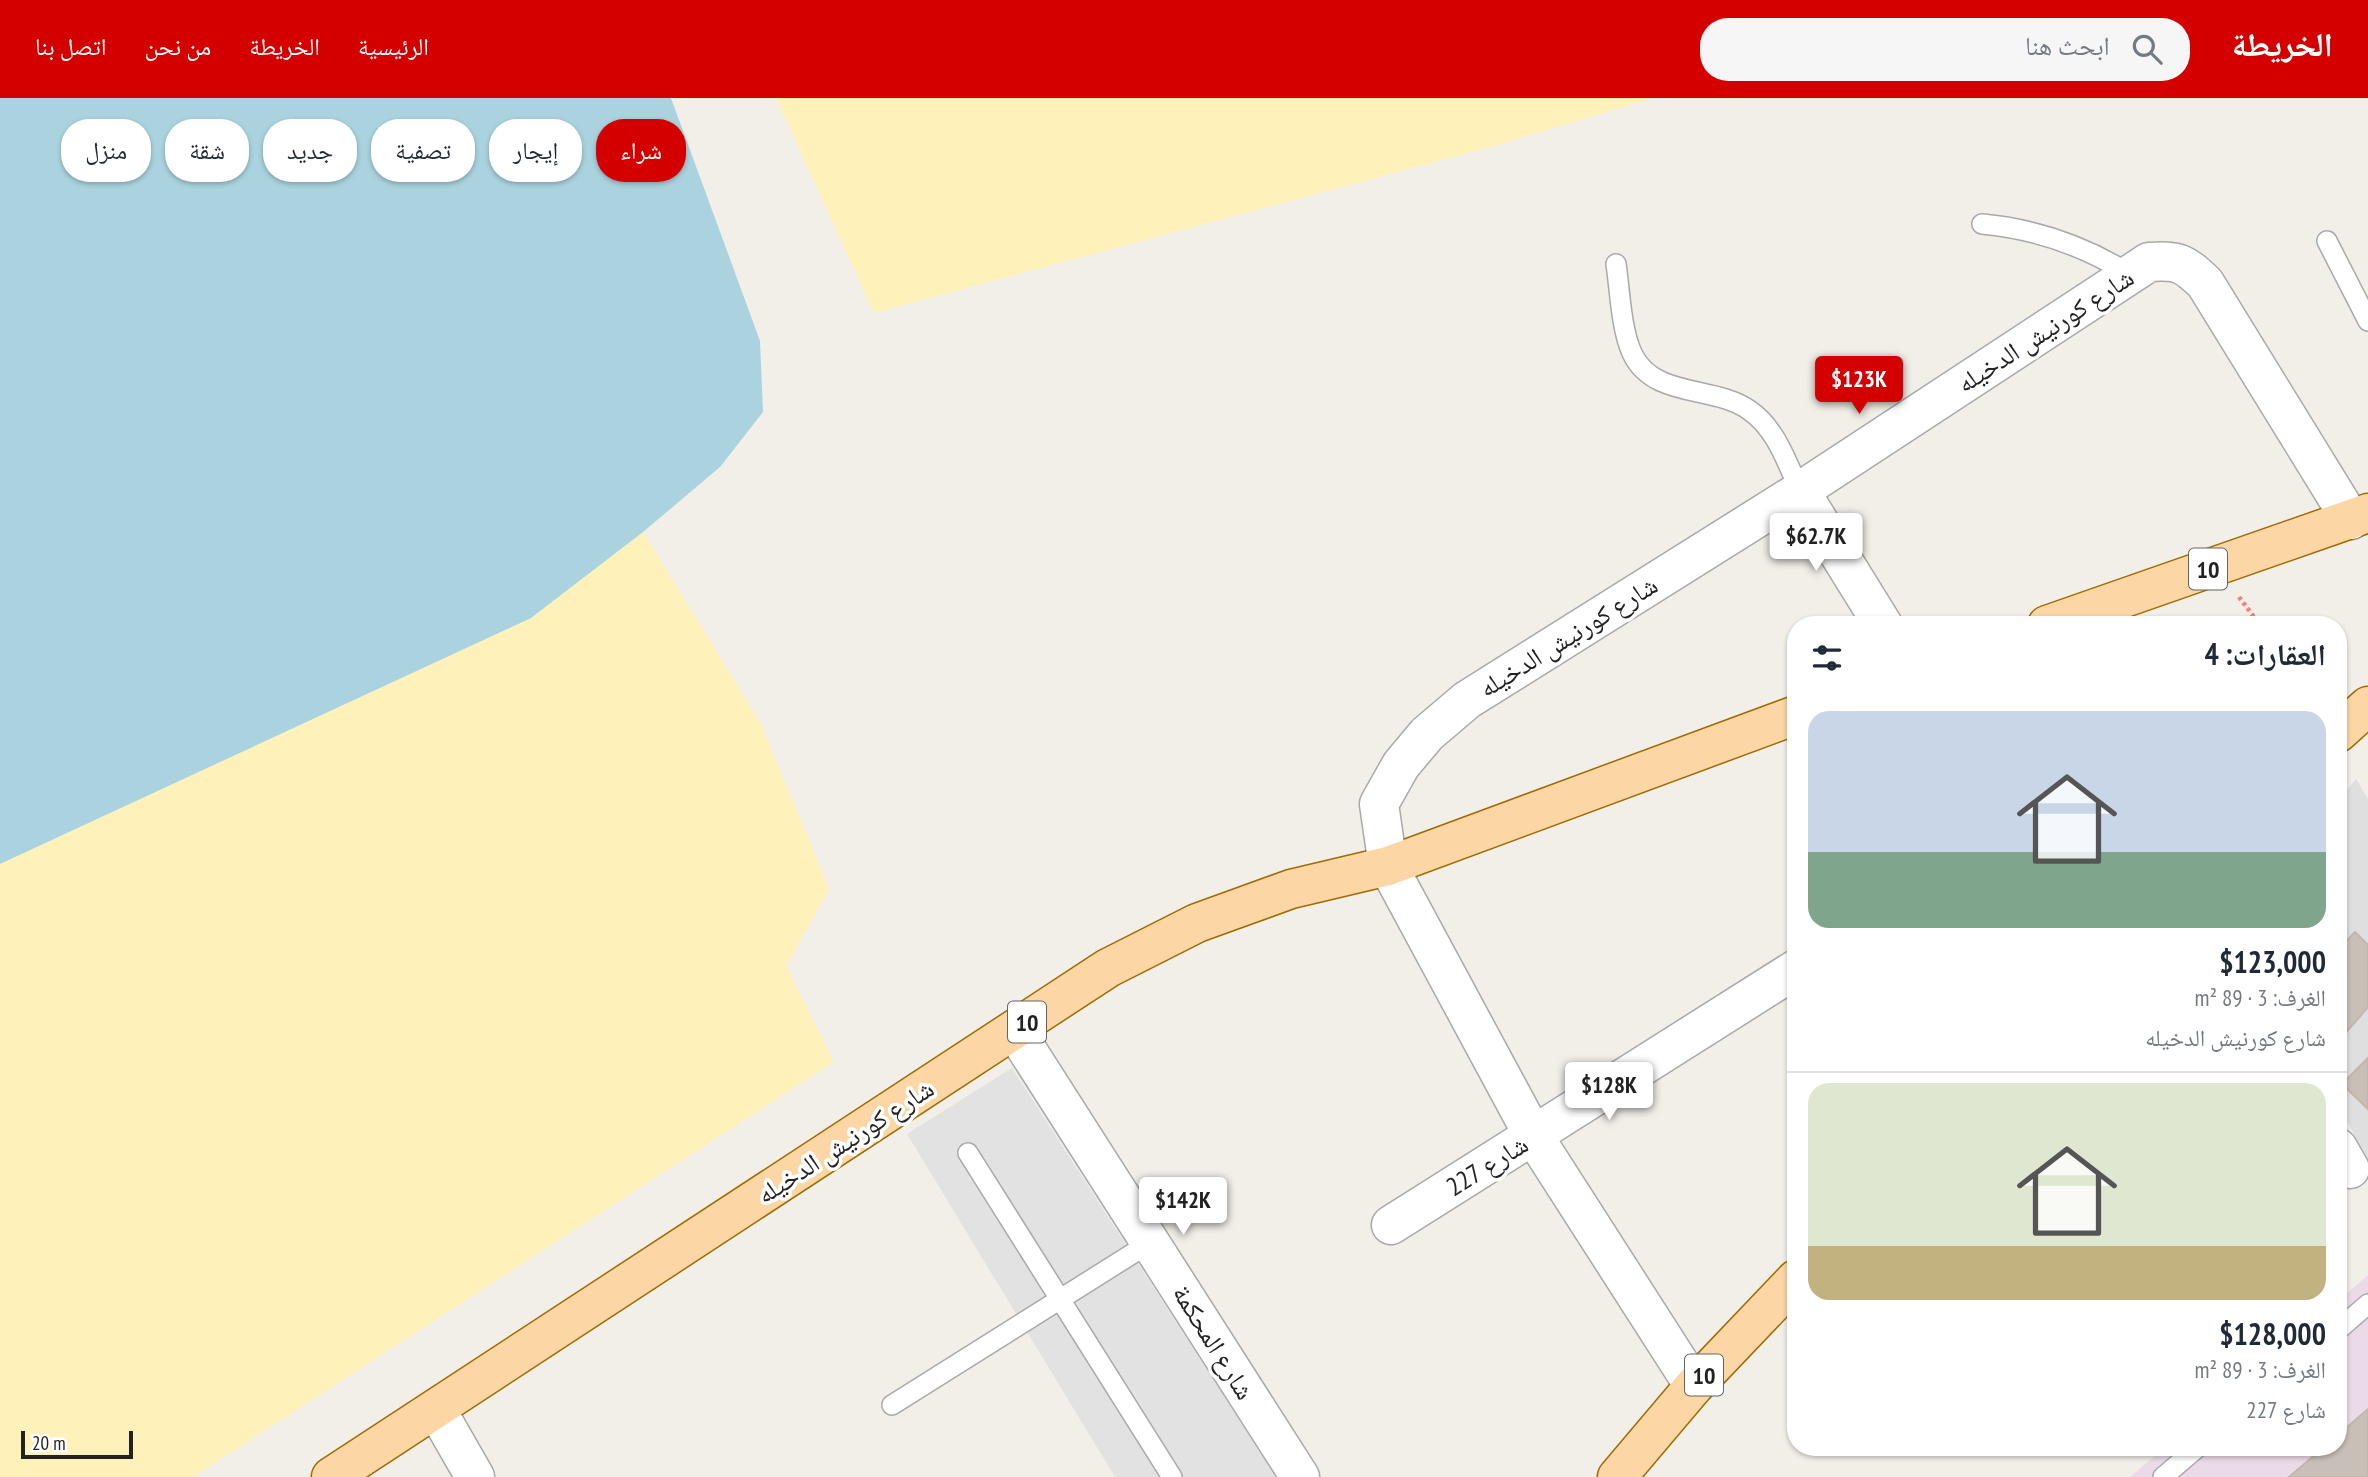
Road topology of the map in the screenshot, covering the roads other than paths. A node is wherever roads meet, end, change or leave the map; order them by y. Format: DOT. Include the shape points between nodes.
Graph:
graph roads {
  1 [pos="1982,224"];
  2 [pos="2327,241"];
  3 [pos="1616,264"];
  4 [pos="2129,274"];
  5 [pos="2368,321"];
  6 [pos="1800,491"];
  7 [pos="2360,517"];
  8 [pos="1877,616"];
  9 [pos="2073,616"];
  10 [pos="2368,706"];
  11 [pos="1787,718"];
  12 [pos="2347,725"];
  13 [pos="1388,866"];
  14 [pos="1787,975"];
  15 [pos="1015,1031"];
  16 [pos="1533,1135"];
  17 [pos="968,1153"];
  18 [pos="1391,1225"];
  19 [pos="1151,1242"];
  20 [pos="1787,1288"];
  21 [pos="1061,1300"];
  22 [pos="2368,1304"];
  23 [pos="2347,1322"];
  24 [pos="1694,1386"];
  25 [pos="892,1405"];
  26 [pos="436,1409"];
  27 [pos="2188,1456"];
  28 [pos="331,1477"];
  29 [pos="475,1477"];
  30 [pos="1172,1477"];
  31 [pos="1300,1477"];
  32 [pos="1618,1477"];
  33 [pos="2163,1477"];
  1 -- 4 [label="lane" via="2059,239"];
  2 -- 5 [label="lane"];
  3 -- 6 [label="lane" via="1627,337 1642,368 1672,386 1749,409 1773,434"];
  4 -- 6 [label="street, شارع كورنيش الدخيله"];
  4 -- 7 [label="street, شارع كورنيش الدخيله" via="2149,262 2171,261 2186,265 2205,283"];
  6 -- 8 [label="street"];
  6 -- 13 [label="street, شارع كورنيش الدخيله" via="1466,699 1427,734 1401,765 1379,804"];
  7 -- 9 [label="main road, شارع كورنيش الدخيله / 10"];
  10 -- 12 [label="main road"];
  11 -- 13 [label="main road, شارع كورنيش الدخيله / 10"];
  13 -- 15 [label="main road, شارع كورنيش الدخيله / 10" via="1291,889 1197,923 1108,968"];
  13 -- 16 [label="street"];
  14 -- 16 [label="street, شارع 227"];
  15 -- 19 [label="street, شارع المحكمة"];
  15 -- 26 [label="main road, شارع كورنيش الدخيله / 10"];
  16 -- 18 [label="street, شارع 227"];
  16 -- 24 [label="street"];
  17 -- 21 [label="lane"];
  19 -- 21 [label="lane"];
  19 -- 31 [label="street, شارع المحكمة"];
  20 -- 24 [label="main road, 10"];
  21 -- 25 [label="lane"];
  21 -- 30 [label="lane"];
  22 -- 23 [label="lane"];
  24 -- 32 [label="main road, 10"];
  26 -- 28 [label="main road, شارع كورنيش الدخيله / 10"];
  26 -- 29 [label="street"];
  27 -- 33 [label="lane"];
}
